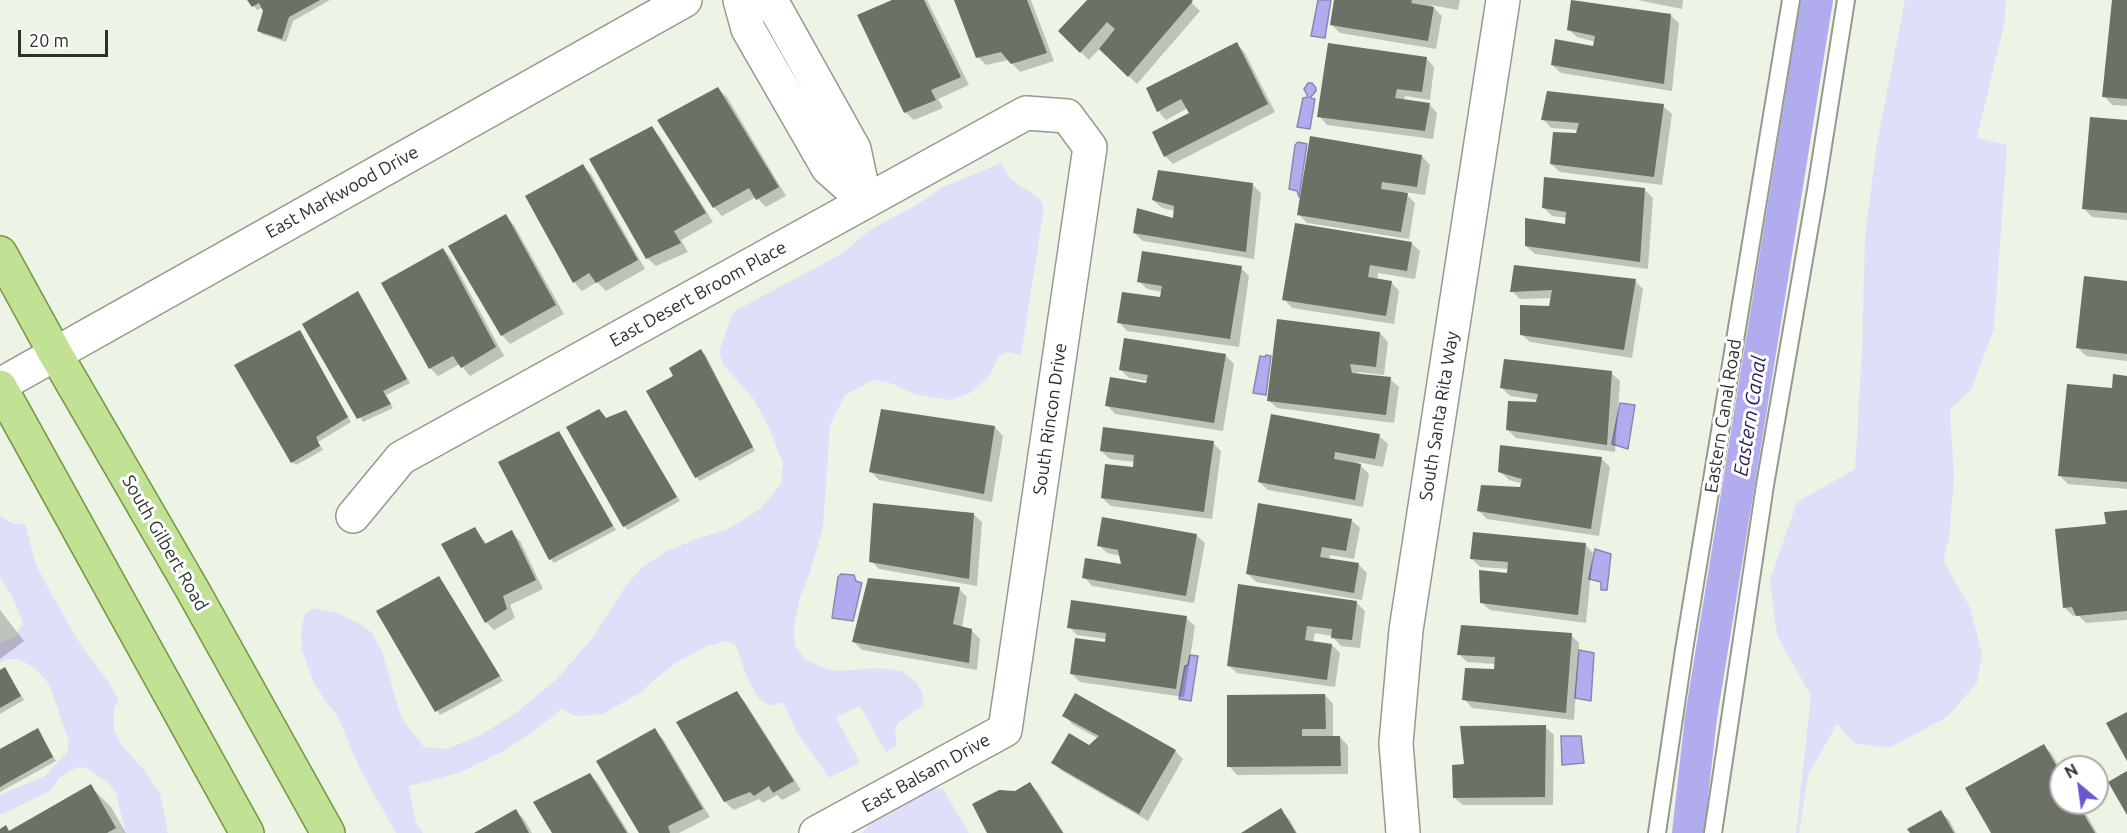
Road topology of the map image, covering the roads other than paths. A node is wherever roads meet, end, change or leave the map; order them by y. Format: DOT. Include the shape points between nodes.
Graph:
graph roads {
  1 [pos="685,0"];
  2 [pos="740,0"];
  3 [pos="764,0"];
  4 [pos="1503,0"];
  5 [pos="1791,0"];
  6 [pos="1846,0"];
  7 [pos="1067,116"];
  8 [pos="865,201"];
  9 [pos="0,253"];
  10 [pos="55,353"];
  11 [pos="0,386"];
  12 [pos="353,516"];
  13 [pos="1005,730"];
  14 [pos="247,833"];
  15 [pos="328,833"];
  16 [pos="816,833"];
  17 [pos="1403,833"];
  18 [pos="1657,833"];
  19 [pos="1713,833"];
  1 -- 10 [label="street, East Markwood Drive"];
  2 -- 8 [label="street" via="748,29 828,168"];
  3 -- 8 [label="street" via="777,11 854,149"];
  4 -- 17 [label="street, South Santa Rita Way" via="1406,630 1396,743"];
  5 -- 18 [label="lane, Eastern Canal Road"];
  6 -- 19 [label="lane" via="1765,485"];
  7 -- 8 [label="street, East Desert Broom Place" via="1026,113"];
  7 -- 13 [label="street, South Rincon Drive" via="1090,147"];
  8 -- 12 [label="street, East Desert Broom Place" via="401,458"];
  9 -- 10 [label="main road, South Gilbert Road"];
  10 -- 11 [label="street, East Markwood Drive"];
  10 -- 15 [label="main road, South Gilbert Road"];
  11 -- 14 [label="main road"];
  13 -- 16 [label="street, East Balsam Drive"];
}
